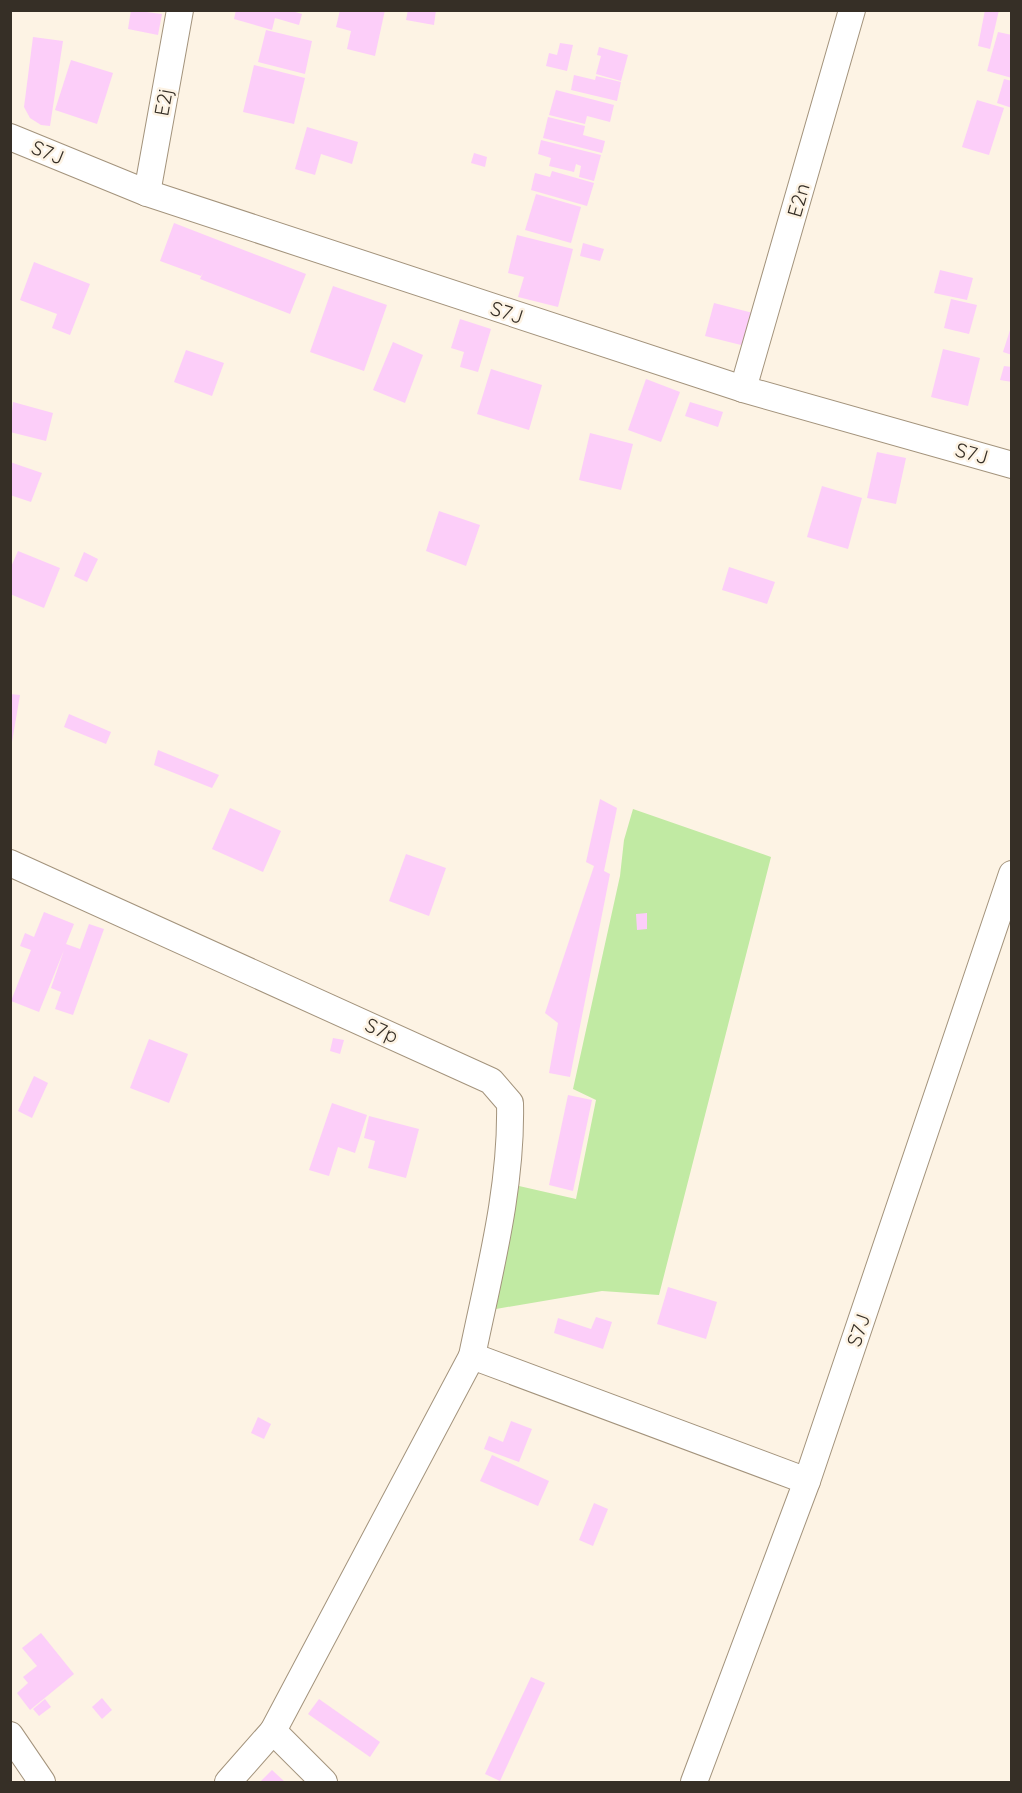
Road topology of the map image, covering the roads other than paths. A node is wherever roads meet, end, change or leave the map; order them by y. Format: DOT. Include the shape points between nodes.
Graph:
graph roads {
  1 [pos="180,10"];
  2 [pos="852,10"];
  3 [pos="10,136"];
  4 [pos="147,193"];
  5 [pos="743,389"];
  6 [pos="1011,465"];
  7 [pos="10,863"];
  8 [pos="1011,874"];
  9 [pos="472,1356"];
  10 [pos="807,1480"];
  11 [pos="273,1731"];
  12 [pos="10,1735"];
  13 [pos="42,1782"];
  14 [pos="228,1782"];
  15 [pos="324,1782"];
  16 [pos="694,1782"];
  1 -- 4 [label="street, E2j"];
  2 -- 5 [label="street, E2n"];
  3 -- 4 [label="street, S7J"];
  4 -- 5 [label="street, S7J"];
  5 -- 6 [label="street, S7J"];
  7 -- 9 [label="street, S7p" via="491,1081 510,1103 511,1142 508,1180"];
  8 -- 10 [label="street, S7J"];
  9 -- 10 [label="street"];
  9 -- 11 [label="street, S7p"];
  10 -- 16 [label="street, S7J"];
  11 -- 14 [label="street, S7p"];
  11 -- 15 [label="street"];
  12 -- 13 [label="street"];
}
